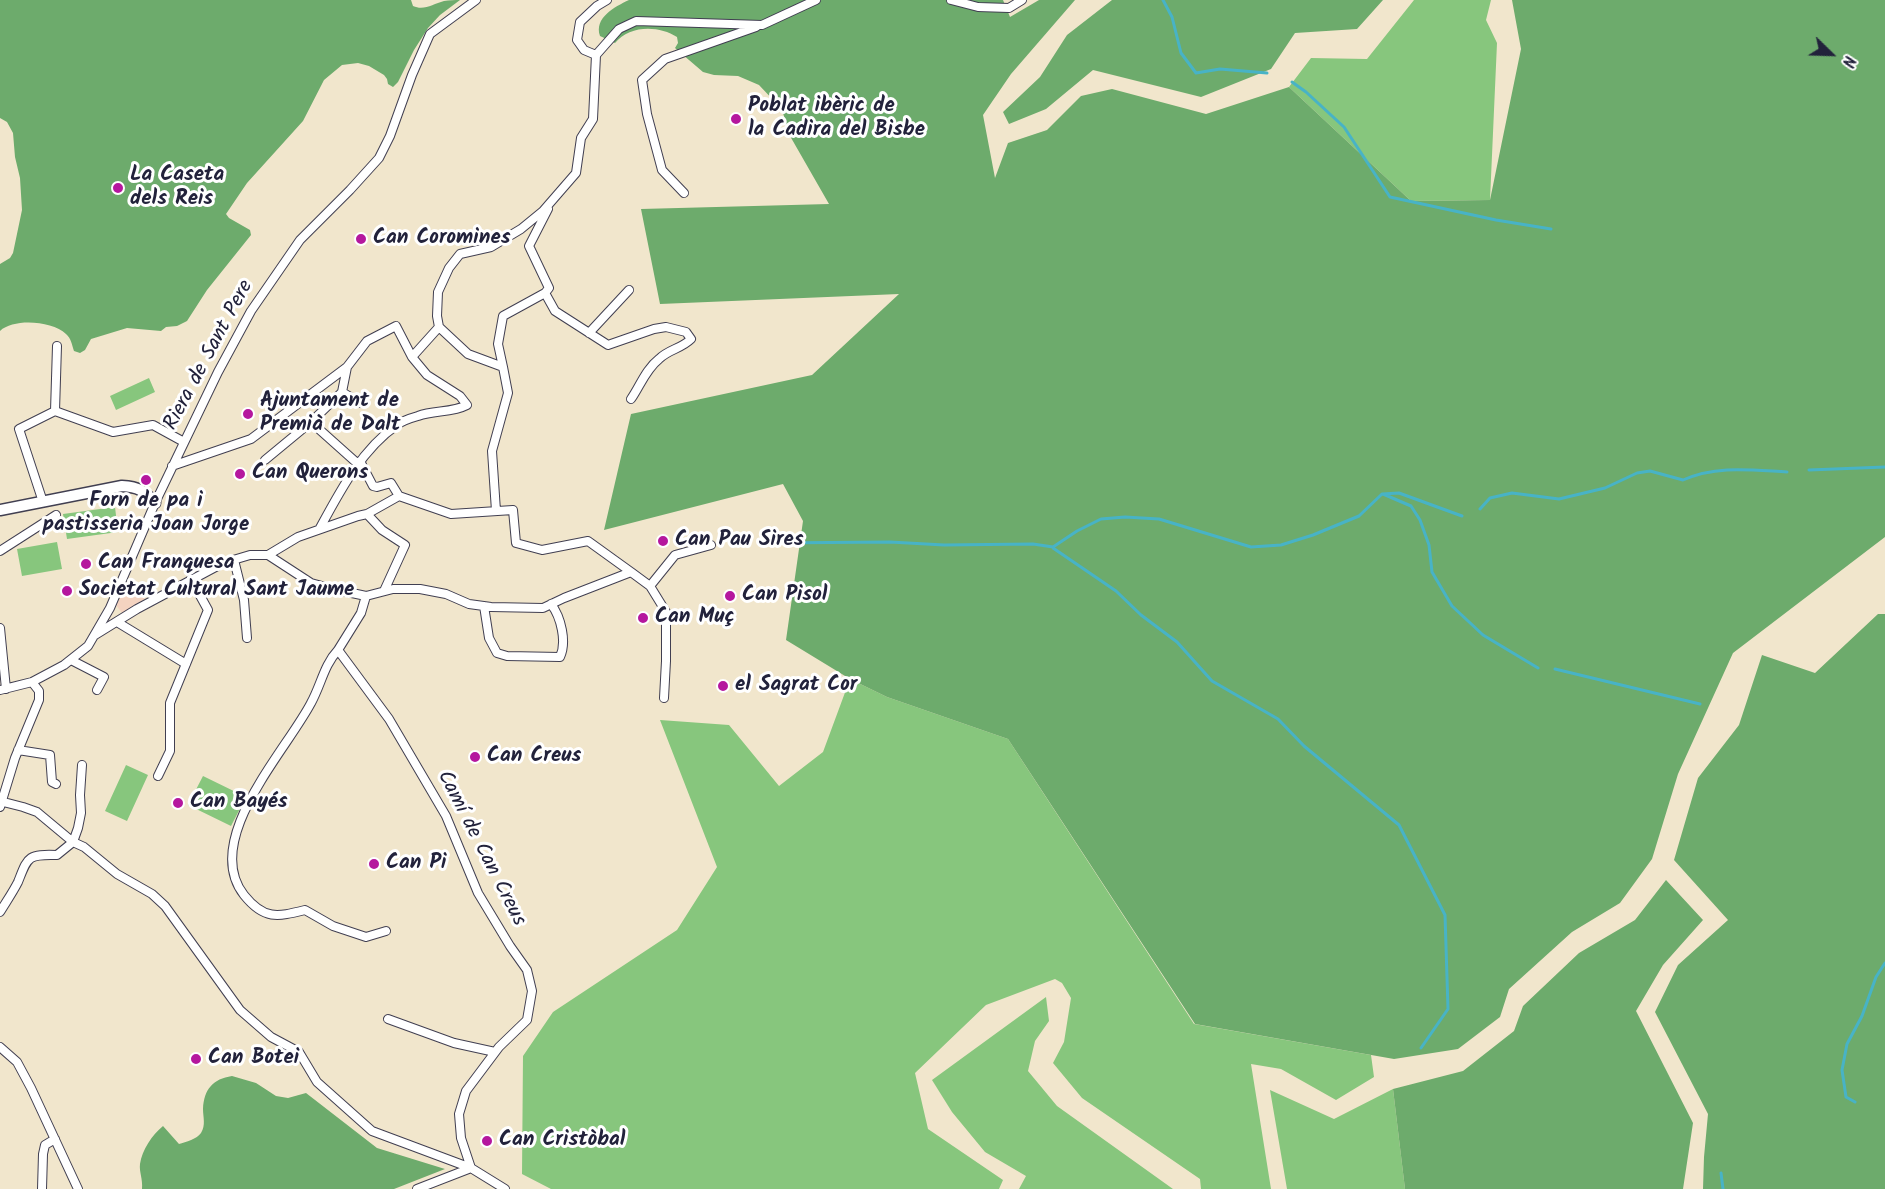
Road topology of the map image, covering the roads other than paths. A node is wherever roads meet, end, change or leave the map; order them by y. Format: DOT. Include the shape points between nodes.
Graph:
graph roads {
  1 [pos="476,0"];
  2 [pos="607,0"];
  3 [pos="816,0"];
  4 [pos="951,0"];
  5 [pos="1022,0"];
  6 [pos="762,25"];
  7 [pos="596,55"];
  8 [pos="684,193"];
  9 [pos="554,198"];
  10 [pos="629,290"];
  11 [pos="545,293"];
  12 [pos="439,327"];
  13 [pos="588,333"];
  14 [pos="57,346"];
  15 [pos="412,357"];
  16 [pos="347,367"];
  17 [pos="503,368"];
  18 [pos="342,392"];
  19 [pos="631,399"];
  20 [pos="360,403"];
  21 [pos="55,411"];
  22 [pos="311,422"];
  23 [pos="184,442"];
  24 [pos="265,460"];
  25 [pos="359,463"];
  26 [pos="172,466"];
  27 [pos="399,496"];
  28 [pos="43,502"];
  29 [pos="154,503"];
  30 [pos="0,510"];
  31 [pos="496,512"];
  32 [pos="367,514"];
  33 [pos="56,515"];
  34 [pos="320,528"];
  35 [pos="711,545"];
  36 [pos="0,551"];
  37 [pos="268,555"];
  38 [pos="234,560"];
  39 [pos="631,572"];
  40 [pos="191,579"];
  41 [pos="650,586"];
  42 [pos="384,591"];
  43 [pos="366,596"];
  44 [pos="551,604"];
  45 [pos="484,606"];
  46 [pos="117,622"];
  47 [pos="0,628"];
  48 [pos="93,636"];
  49 [pos="247,638"];
  50 [pos="338,650"];
  51 [pos="71,660"];
  52 [pos="186,664"];
  53 [pos="32,682"];
  54 [pos="3,690"];
  55 [pos="97,690"];
  56 [pos="664,698"];
  57 [pos="18,750"];
  58 [pos="82,765"];
  59 [pos="158,776"];
  60 [pos="56,784"];
  61 [pos="1,804"];
  62 [pos="73,842"];
  63 [pos="0,912"];
  64 [pos="386,931"];
  65 [pos="388,1019"];
  66 [pos="0,1047"];
  67 [pos="495,1052"];
  68 [pos="55,1138"];
  69 [pos="471,1168"];
  70 [pos="42,1189"];
  71 [pos="78,1189"];
  72 [pos="417,1189"];
  73 [pos="505,1189"];
  1 -- 23 [label="street, Riera de Sant Pere" via="430,34 379,158 300,240 257,302"];
  2 -- 7 [label="street" via="580,22 577,39 584,50"];
  3 -- 6 [label="street"];
  4 -- 5 [label="street" via="978,8 1009,8"];
  6 -- 7 [label="street" via="636,21 618,29"];
  6 -- 8 [label="street" via="665,59 642,80 662,170"];
  7 -- 9 [label="street" via="593,119 581,138 576,173"];
  9 -- 11 [label="street" via="529,246 549,288"];
  9 -- 12 [label="street" via="521,229 491,247 460,254 438,292"];
  10 -- 13 [label="street"];
  11 -- 13 [label="street" via="555,311"];
  11 -- 17 [label="street" via="504,316 498,344"];
  12 -- 15 [label="street"];
  12 -- 17 [label="street" via="468,354"];
  13 -- 19 [label="street" via="608,345 666,327 686,332 691,339 660,357"];
  14 -- 21 [label="street"];
  15 -- 16 [label="street" via="396,326 367,341"];
  15 -- 25 [label="street" via="427,375 467,405 397,424"];
  16 -- 18 [label="street"];
  16 -- 26 [label="street" via="251,439"];
  17 -- 31 [label="street" via="508,393 492,450"];
  18 -- 20 [label="street"];
  18 -- 22 [label="street"];
  21 -- 23 [label="street" via="113,432 153,425"];
  21 -- 28 [label="street" via="19,429"];
  22 -- 24 [label="street"];
  22 -- 25 [label="street"];
  23 -- 26 [label="street, Riera de Sant Pere"];
  25 -- 27 [label="street" via="373,486 391,483"];
  25 -- 34 [label="street"];
  26 -- 29 [label="street, Riera de Sant Pere"];
  27 -- 31 [label="street" via="452,514"];
  27 -- 32 [label="street"];
  28 -- 29 [label="street" via="122,486 137,487"];
  28 -- 30 [label="street"];
  29 -- 48 [label="street, Riera de Sant Pere" via="110,608"];
  31 -- 39 [label="street" via="513,510 516,543 542,550 588,541"];
  32 -- 34 [label="street"];
  32 -- 42 [label="street" via="405,545"];
  33 -- 36 [label="street"];
  34 -- 37 [label="street"];
  35 -- 41 [label="street" via="675,555"];
  37 -- 38 [label="street"];
  37 -- 43 [label="street" via="311,583"];
  38 -- 40 [label="street"];
  38 -- 49 [label="street" via="244,600"];
  39 -- 41 [label="street"];
  39 -- 44 [label="street"];
  40 -- 46 [label="street"];
  40 -- 52 [label="street" via="208,610"];
  41 -- 56 [label="street" via="666,612"];
  42 -- 43 [label="street"];
  42 -- 45 [label="street" via="420,589"];
  43 -- 50 [label="street" via="361,613"];
  44 -- 45 [label="street" via="543,608"];
  44 -- 45 [label="street" via="558,616 564,648 560,657 497,653 489,638"];
  46 -- 48 [label="street"];
  46 -- 52 [label="street"];
  47 -- 54 [label="street"];
  48 -- 51 [label="street, Riera de Sant Pere" via="88,646"];
  50 -- 64 [label="street" via="329,659 311,703 251,795 238,826 231,863 238,887 255,909 279,916 305,910 333,926 366,937"];
  50 -- 67 [label="street, Camí de Can Creus" via="388,718 446,816 478,893 527,970 532,991 527,1020"];
  51 -- 53 [label="street, Riera de Sant Pere"];
  51 -- 55 [label="street" via="104,677"];
  52 -- 59 [label="street" via="170,703 170,751"];
  53 -- 54 [label="street, Riera de Sant Pere"];
  53 -- 57 [label="street" via="39,691 39,699"];
  57 -- 60 [label="street" via="50,755 52,782"];
  57 -- 61 [label="street"];
  58 -- 62 [label="street" via="81,813"];
  61 -- 62 [label="street" via="37,812"];
  62 -- 63 [label="street" via="57,855 32,857 23,865"];
  62 -- 69 [label="street" via="165,906 240,1010 271,1037 299,1052 317,1082 372,1131"];
  65 -- 67 [label="street"];
  66 -- 68 [label="street" via="17,1062"];
  67 -- 69 [label="street, Camí de Can Creus" via="466,1091 459,1114 461,1138"];
  68 -- 70 [label="street" via="45,1145"];
  68 -- 71 [label="street"];
  69 -- 72 [label="street"];
  69 -- 73 [label="street"];
}
